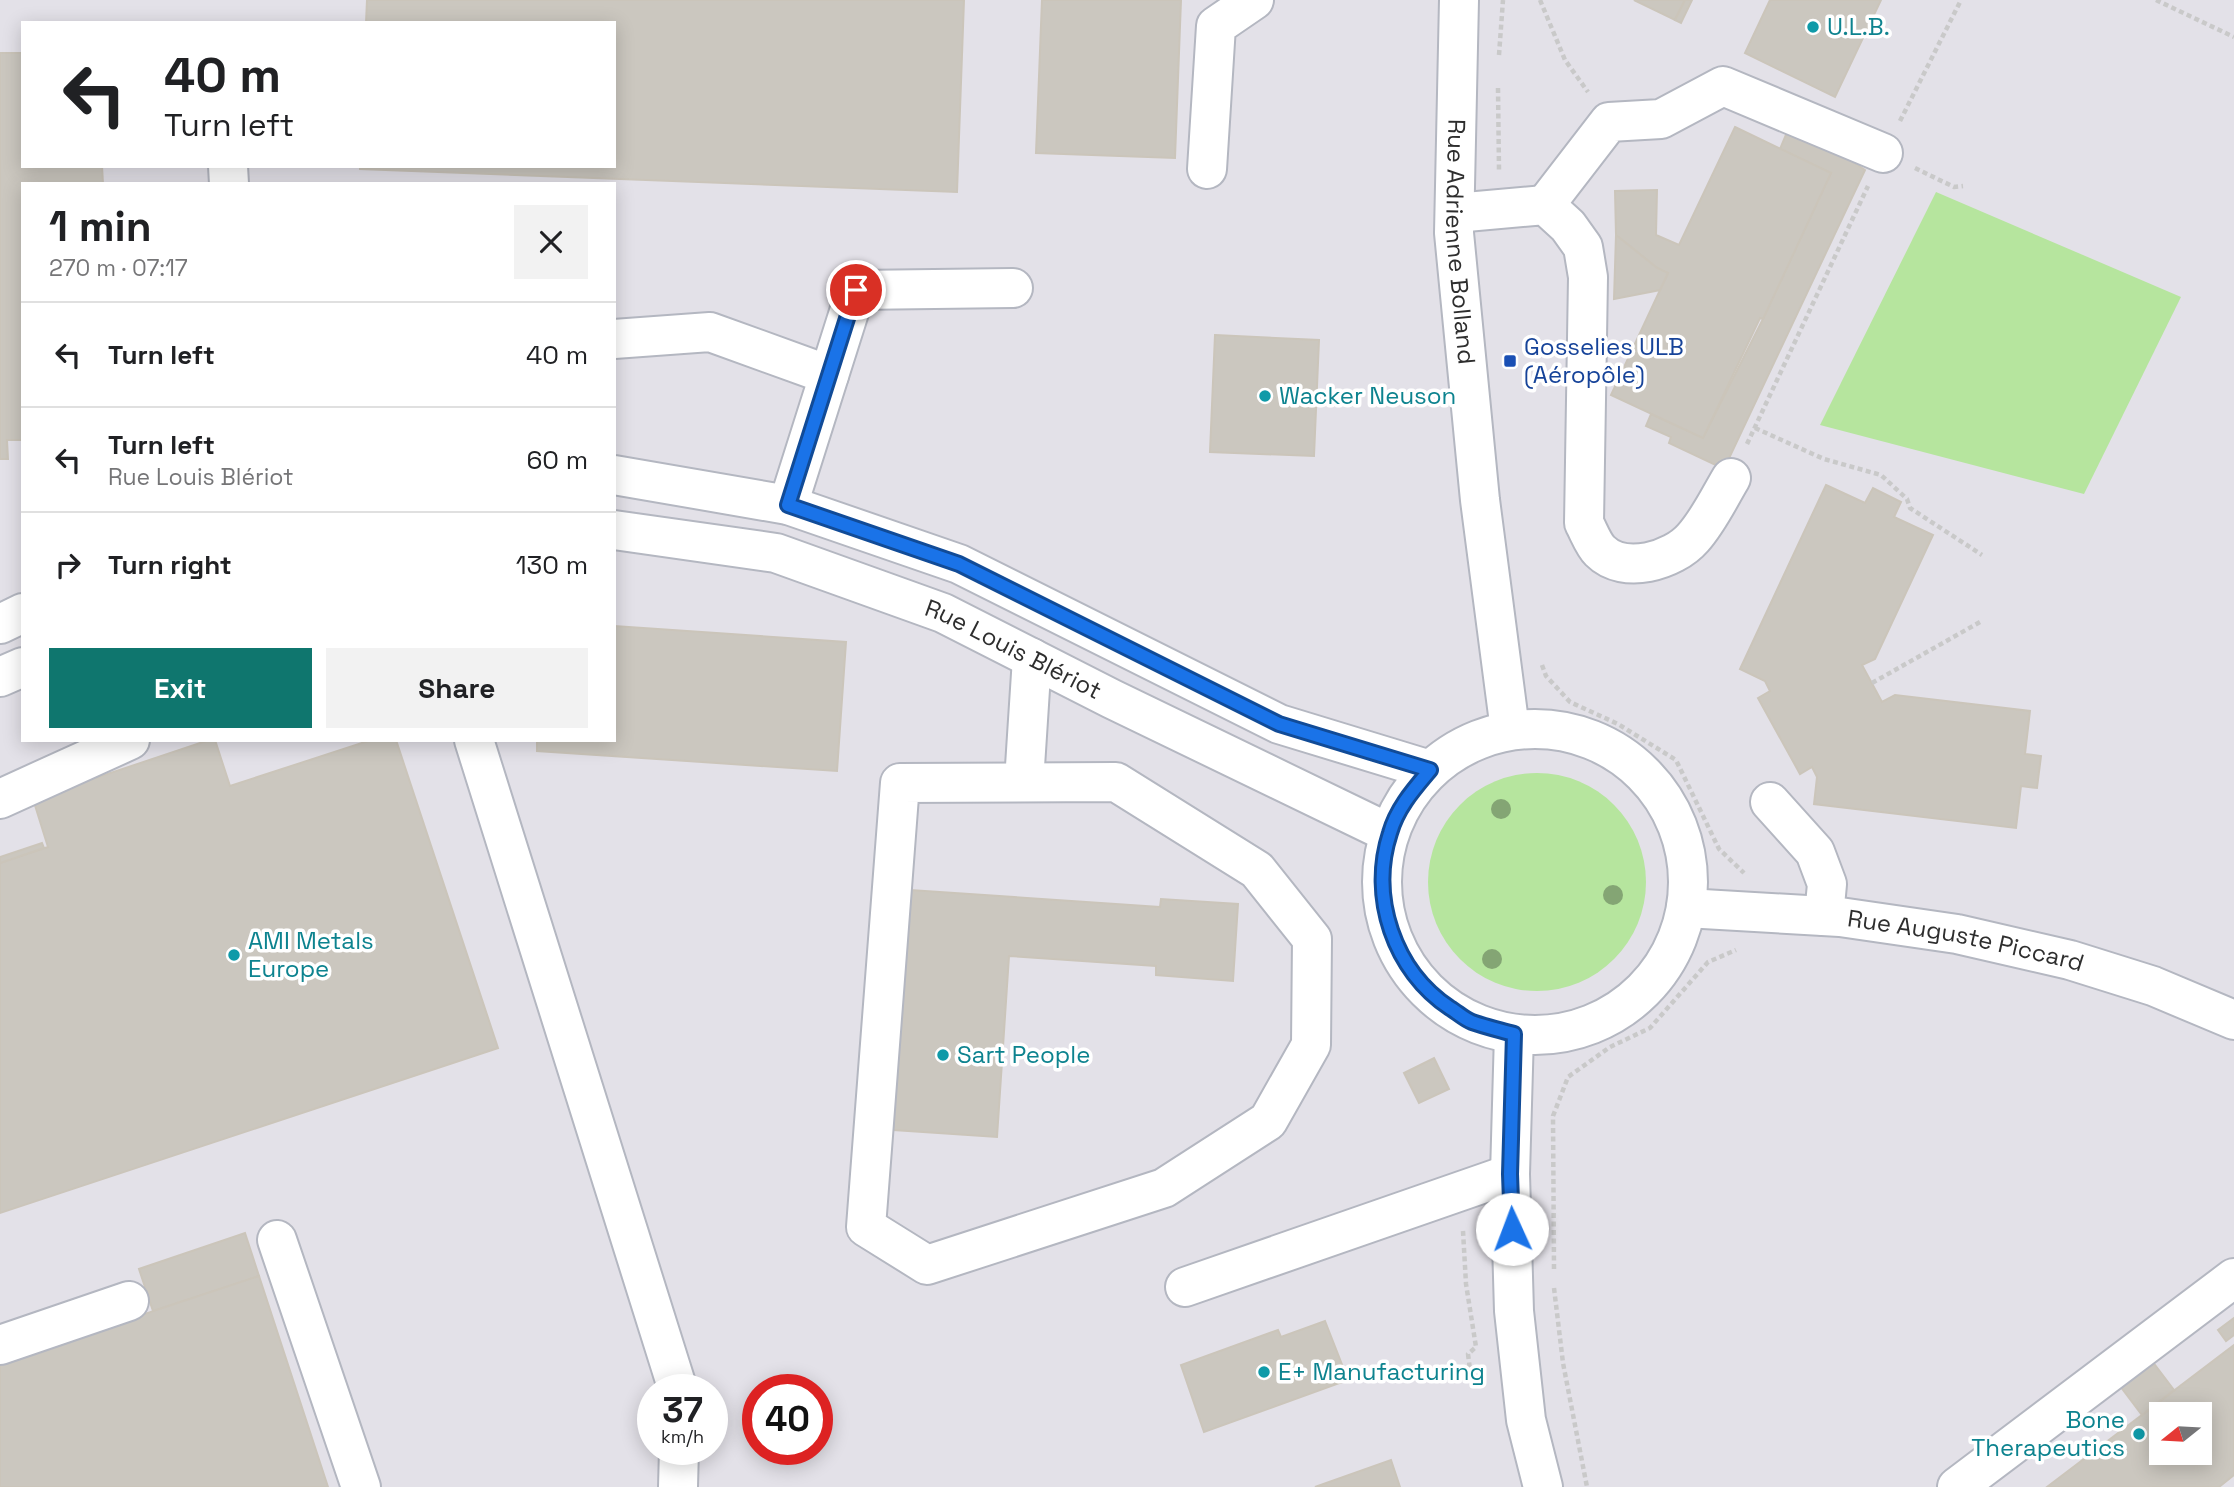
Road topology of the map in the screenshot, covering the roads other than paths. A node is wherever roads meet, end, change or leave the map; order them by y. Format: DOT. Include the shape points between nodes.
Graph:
graph roads {
  1 [pos="1254,0"];
  2 [pos="1459,0"];
  3 [pos="1883,153"];
  4 [pos="1207,169"];
  5 [pos="1545,205"];
  6 [pos="1455,213"];
  7 [pos="1013,288"];
  8 [pos="616,339"];
  9 [pos="829,374"];
  10 [pos="616,475"];
  11 [pos="1731,478"];
  12 [pos="788,505"];
  13 [pos="616,530"];
  14 [pos="21,614"];
  15 [pos="0,624"];
  16 [pos="1032,659"];
  17 [pos="21,668"];
  18 [pos="0,677"];
  19 [pos="1510,730"];
  20 [pos="126,742"];
  21 [pos="475,742"];
  22 [pos="1430,770"];
  23 [pos="1024,782"];
  24 [pos="0,799"];
  25 [pos="1770,802"];
  26 [pos="1390,833"];
  27 [pos="1686,908"];
  28 [pos="1825,916"];
  29 [pos="2234,1020"];
  30 [pos="1514,1034"];
  31 [pos="1510,1174"];
  32 [pos="277,1240"];
  33 [pos="2234,1278"];
  34 [pos="1185,1287"];
  35 [pos="129,1301"];
  36 [pos="0,1345"];
  37 [pos="673,1374"];
  38 [pos="679,1465"];
  39 [pos="361,1487"];
  40 [pos="678,1487"];
  41 [pos="1543,1487"];
  42 [pos="1957,1487"];
  1 -- 4 [label="street" via="1216,26"];
  2 -- 6 [label="street, Rue Adrienne Bolland"];
  3 -- 5 [label="street" via="1723,86 1661,119 1609,122"];
  5 -- 6 [label="street"];
  5 -- 11 [label="street" via="1583,247 1588,277 1584,523 1599,550 1615,562 1640,564 1667,556 1692,540"];
  6 -- 19 [label="street, Rue Adrienne Bolland" via="1480,500"];
  7 -- 9 [label="street" via="856,290"];
  8 -- 9 [label="street" via="710,332"];
  9 -- 12 [label="street"];
  10 -- 12 [label="street"];
  12 -- 22 [label="street" via="959,564 1279,724"];
  13 -- 16 [label="street, Rue Louis Blériot" via="776,554 943,613"];
  14 -- 15 [label="street"];
  16 -- 23 [label="street"];
  16 -- 26 [label="street, Rue Louis Blériot"];
  17 -- 18 [label="street"];
  19 -- 22 [label="street" via="1467,744"];
  19 -- 27 [label="street" via="1559,730 1605,745 1644,774 1672,813 1687,860"];
  20 -- 24 [label="street"];
  21 -- 37 [label="street"];
  22 -- 26 [label="street" via="1405,799"];
  23 -- 23 [label="street" via="1116,782 1257,870 1312,939 1311,1045 1268,1121 1164,1188 927,1265 866,1227 900,783"];
  25 -- 28 [label="street" via="1815,852 1827,884"];
  26 -- 30 [label="street" via="1382,877 1387,921 1405,963 1433,997 1471,1021"];
  27 -- 28 [label="street, Rue Auguste Piccard"];
  27 -- 30 [label="street" via="1674,949 1645,990 1622,1009 1596,1024 1565,1033"];
  28 -- 29 [label="street, Rue Auguste Piccard" via="1957,934 2070,960 2153,986"];
  30 -- 31 [label="street"];
  31 -- 34 [label="street"];
  31 -- 41 [label="street" via="1514,1311 1526,1420"];
  32 -- 39 [label="street"];
  33 -- 42 [label="street"];
  35 -- 36 [label="street"];
  38 -- 40 [label="street"];
}
